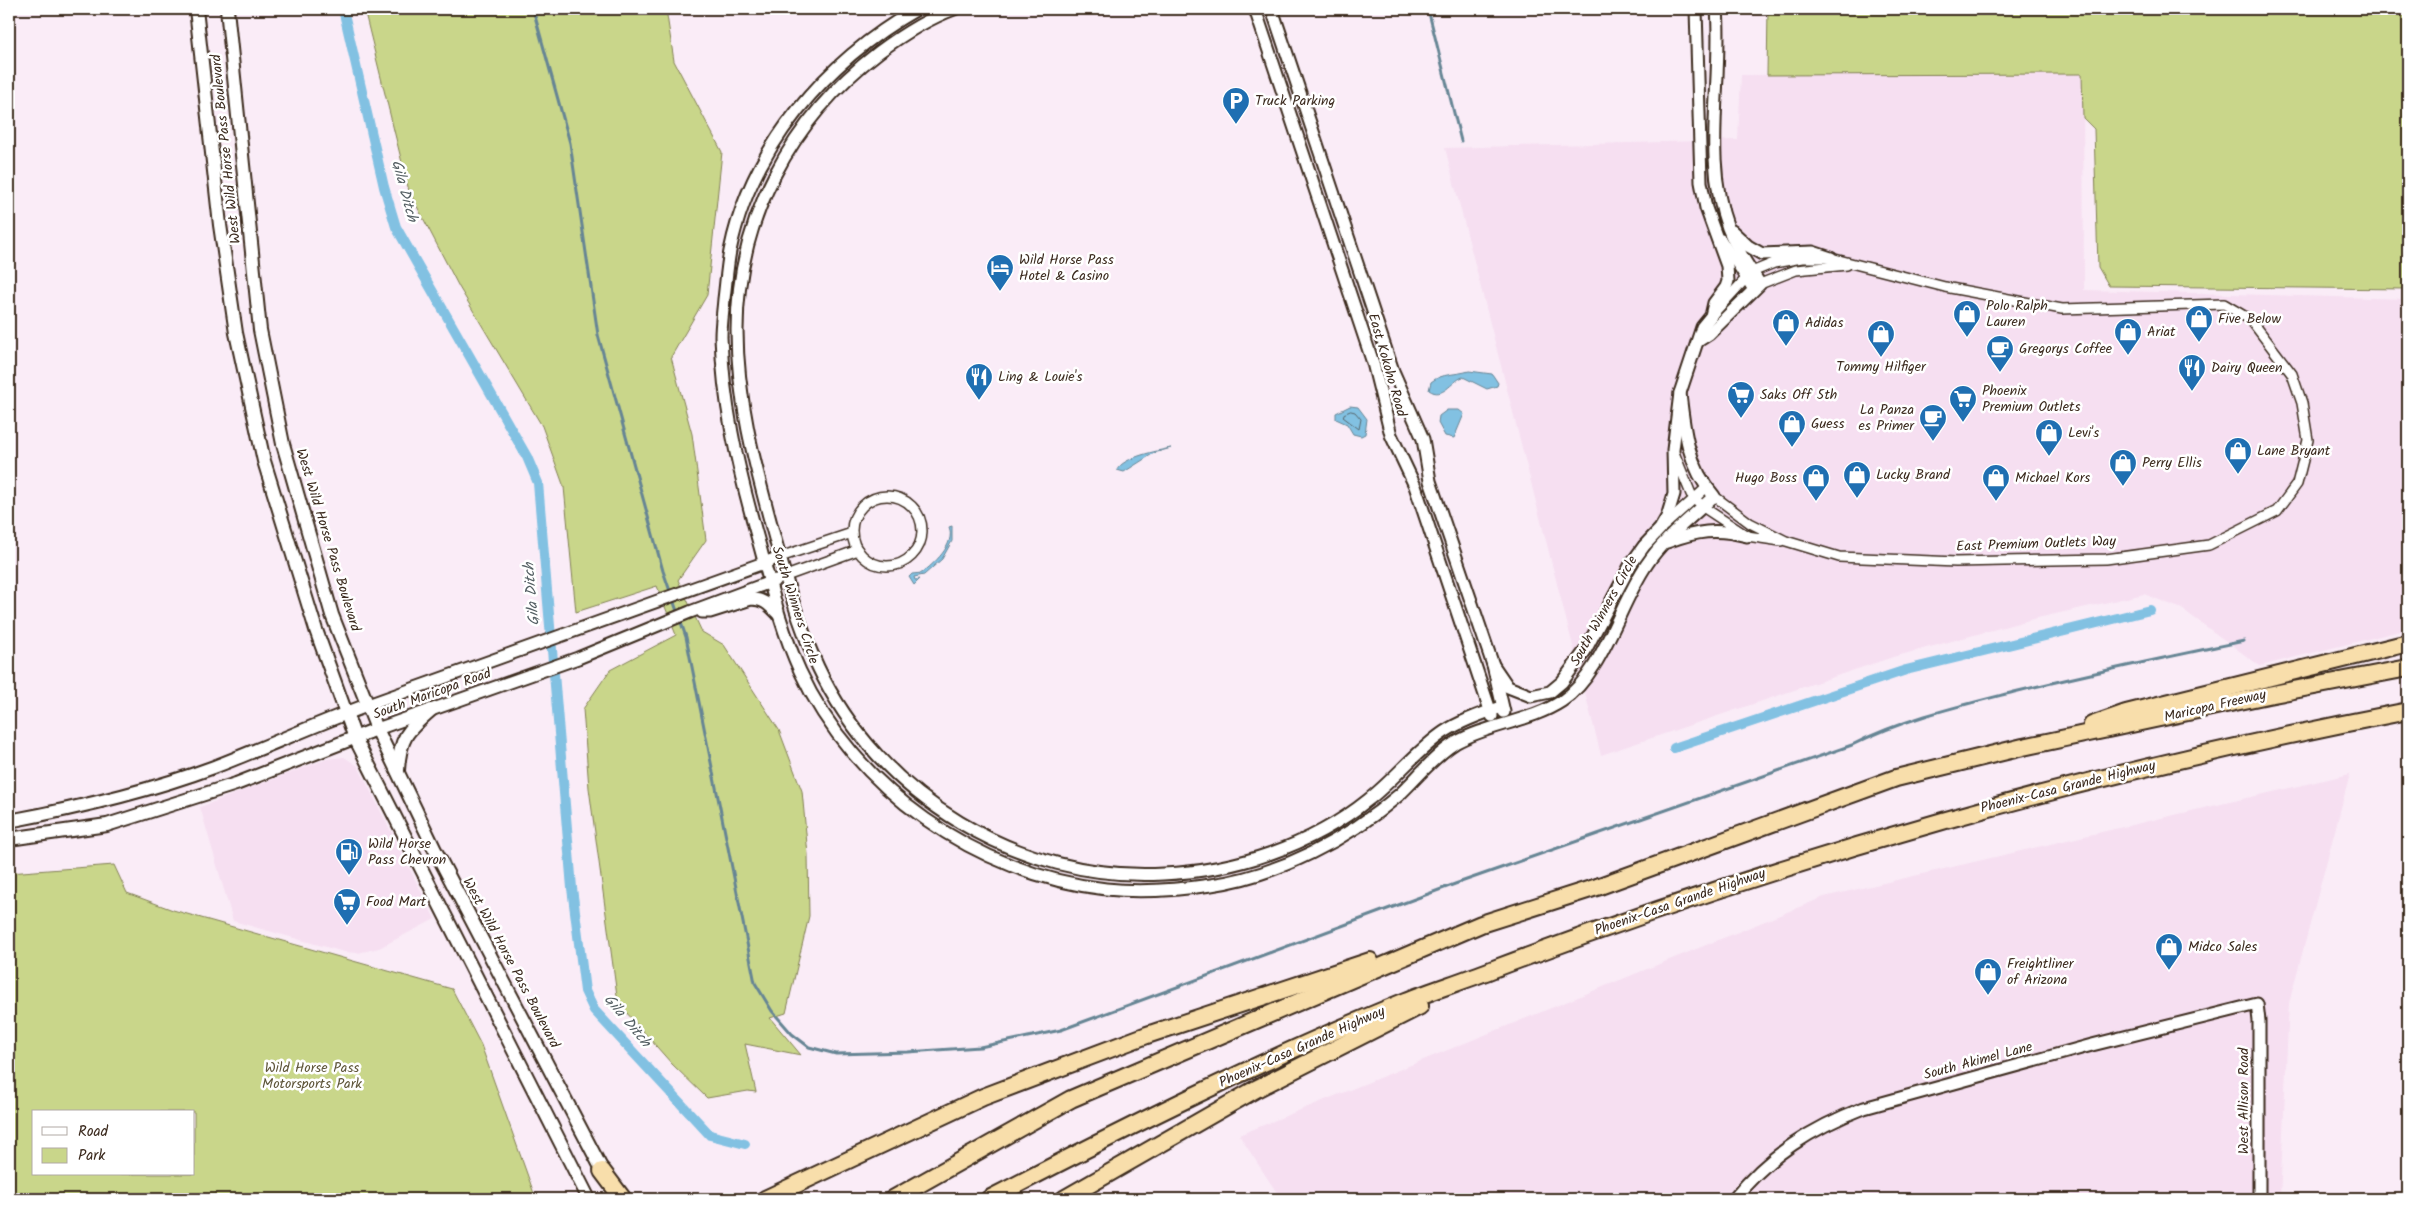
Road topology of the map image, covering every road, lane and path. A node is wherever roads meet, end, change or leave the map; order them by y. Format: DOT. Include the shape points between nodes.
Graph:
graph roads {
  1 [pos="196,9"];
  2 [pos="227,9"];
  3 [pos="917,9"];
  4 [pos="954,9"];
  5 [pos="1254,9"];
  6 [pos="1272,9"];
  7 [pos="1696,9"];
  8 [pos="1717,9"];
  9 [pos="1712,227"];
  10 [pos="1728,228"];
  11 [pos="1352,246"];
  12 [pos="1336,251"];
  13 [pos="1831,258"];
  14 [pos="1855,265"];
  15 [pos="1748,275"];
  16 [pos="1756,287"];
  17 [pos="1711,316"];
  18 [pos="1698,341"];
  19 [pos="741,391"];
  20 [pos="726,392"];
  21 [pos="1680,393"];
  22 [pos="744,407"];
  23 [pos="728,409"];
  24 [pos="1673,450"];
  25 [pos="1429,473"];
  26 [pos="1412,478"];
  27 [pos="1710,492"];
  28 [pos="1699,503"];
  29 [pos="1660,529"];
  30 [pos="852,533"];
  31 [pos="1747,536"];
  32 [pos="1786,541"];
  33 [pos="858,550"];
  34 [pos="780,557"];
  35 [pos="1650,559"];
  36 [pos="765,563"];
  37 [pos="786,576"];
  38 [pos="770,582"];
  39 [pos="690,612"];
  40 [pos="781,617"];
  41 [pos="2408,643"];
  42 [pos="1492,665"];
  43 [pos="2408,668"];
  44 [pos="368,705"];
  45 [pos="1502,707"];
  46 [pos="430,710"];
  47 [pos="1490,711"];
  48 [pos="2408,711"];
  49 [pos="346,713"];
  50 [pos="1501,726"];
  51 [pos="377,729"];
  52 [pos="355,738"];
  53 [pos="2023,747"];
  54 [pos="213,767"];
  55 [pos="398,772"];
  56 [pos="221,789"];
  57 [pos="87,806"];
  58 [pos="936,806"];
  59 [pos="927,820"];
  60 [pos="9,821"];
  61 [pos="92,827"];
  62 [pos="9,839"];
  63 [pos="1239,862"];
  64 [pos="1242,877"];
  65 [pos="1481,924"];
  66 [pos="1474,977"];
  67 [pos="2257,1004"];
  68 [pos="602,1171"];
  69 [pos="589,1199"];
  70 [pos="618,1199"];
  71 [pos="623,1199"];
  72 [pos="766,1199"];
  73 [pos="893,1199"];
  74 [pos="989,1199"];
  75 [pos="1064,1199"];
  76 [pos="1734,1199"];
  77 [pos="2259,1199"];
  1 -- 49 [label="main road, West Wild Horse Pass Boulevard" via="220,225 236,333 264,461 316,630"];
  2 -- 44 [label="main road, West Wild Horse Pass Boulevard" via="260,330 283,444 332,614"];
  3 -- 20 [label="street, South Winners Circle" via="881,29 811,92 782,131 755,179 729,254 721,332"];
  4 -- 19 [label="street, South Winners Circle" via="898,37 852,73 819,107 794,140 770,184 745,254 737,328"];
  5 -- 12 [label="street, East Kokoho Road"];
  6 -- 11 [label="street, East Kokoho Road"];
  7 -- 9 [label="street" via="1700,173"];
  8 -- 10 [label="street" via="1716,156 1719,193"];
  9 -- 15 [label="street"];
  9 -- 17 [label="street" via="1728,274 1726,287 1714,303"];
  10 -- 13 [label="street" via="1762,254 1813,252"];
  10 -- 15 [label="street"];
  11 -- 12 [label="street"];
  11 -- 25 [label="street, East Kokoho Road" via="1399,386 1423,439"];
  12 -- 26 [label="street, East Kokoho Road" via="1377,375 1389,428"];
  13 -- 14 [label="street, East Premium Outlets Way"];
  13 -- 15 [label="street, East Premium Outlets Way" via="1802,258 1774,263"];
  14 -- 16 [label="street, East Premium Outlets Way" via="1796,270"];
  14 -- 32 [label="street, East Premium Outlets Way" via="1964,291 2062,309 2224,304 2251,320 2292,374 2306,420 2308,440 2303,465 2297,484 2277,511 2206,545 2106,559 1956,562 1839,557"];
  15 -- 16 [label="street"];
  15 -- 17 [label="street, East Premium Outlets Way"];
  16 -- 18 [label="street, East Premium Outlets Way"];
  17 -- 18 [label="street, East Premium Outlets Way" via="1702,327"];
  18 -- 21 [label="street, East Premium Outlets Way"];
  19 -- 20 [label="street"];
  19 -- 22 [label="street, South Winners Circle"];
  20 -- 23 [label="street, South Winners Circle"];
  21 -- 24 [label="street, East Premium Outlets Way"];
  21 -- 27 [label="street, East Premium Outlets Way" via="1684,431 1692,461"];
  22 -- 23 [label="street"];
  22 -- 34 [label="street, South Winners Circle" via="751,452"];
  23 -- 36 [label="street, South Winners Circle" via="736,459"];
  24 -- 28 [label="street"];
  24 -- 29 [label="street, East Premium Outlets Way" via="1674,494"];
  25 -- 26 [label="street"];
  25 -- 42 [label="street, East Kokoho Road"];
  26 -- 47 [label="street, East Kokoho Road"];
  27 -- 28 [label="street, South Winners Circle"];
  27 -- 32 [label="street, East Premium Outlets Way" via="1750,523"];
  28 -- 29 [label="street, South Winners Circle"];
  28 -- 31 [label="street"];
  28 -- 35 [label="street, South Winners Circle"];
  29 -- 42 [label="street, South Winners Circle" via="1631,564 1585,652 1550,692 1531,696 1508,687"];
  30 -- 33 [label="street"];
  30 -- 33 [label="street" via="857,513 879,497 898,498 909,504 921,524 917,548 900,563 876,564"];
  30 -- 34 [label="street, South Maricopa Road"];
  31 -- 32 [label="street"];
  31 -- 35 [label="street" via="1713,530 1697,532 1666,543"];
  33 -- 37 [label="street, South Maricopa Road"];
  34 -- 36 [label="street, South Maricopa Road"];
  34 -- 37 [label="street, South Winners Circle"];
  35 -- 50 [label="street, South Winners Circle" via="1584,680 1563,700"];
  36 -- 38 [label="street, South Winners Circle"];
  36 -- 44 [label="street, South Maricopa Road"];
  37 -- 38 [label="street, South Maricopa Road"];
  37 -- 58 [label="street, South Winners Circle" via="818,668 841,710 874,751 910,787"];
  38 -- 39 [label="street, South Maricopa Road"];
  38 -- 40 [label="street, South Winners Circle"];
  39 -- 40 [label="street" via="710,612 757,599 768,603"];
  39 -- 46 [label="street, South Maricopa Road" via="578,658"];
  40 -- 59 [label="street, South Winners Circle" via="801,674 828,720 861,762 901,801"];
  41 -- 53 [label="highway" via="2126,713"];
  42 -- 45 [label="street, East Kokoho Road"];
  43 -- 53 [label="highway, Maricopa Freeway"];
  44 -- 49 [label="main road, South Maricopa Road"];
  44 -- 51 [label="main road, West Wild Horse Pass Boulevard"];
  45 -- 47 [label="street, South Winners Circle"];
  45 -- 50 [label="street, East Kokoho Road"];
  46 -- 51 [label="street, South Maricopa Road"];
  46 -- 55 [label="main road" via="402,739"];
  47 -- 50 [label="street, East Kokoho Road"];
  47 -- 63 [label="street, South Winners Circle" via="1448,729 1427,744 1391,782 1364,804 1319,832 1268,854"];
  48 -- 66 [label="highway, Phoenix-Casa Grande Highway" via="2168,761 1962,814 1707,892"];
  49 -- 52 [label="main road, West Wild Horse Pass Boulevard"];
  49 -- 54 [label="main road, South Maricopa Road"];
  50 -- 64 [label="street, South Winners Circle" via="1453,744 1376,812 1323,847 1273,869"];
  51 -- 52 [label="main road, South Maricopa Road"];
  51 -- 55 [label="main road, West Wild Horse Pass Boulevard"];
  52 -- 56 [label="main road, South Maricopa Road"];
  52 -- 69 [label="main road, West Wild Horse Pass Boulevard"];
  53 -- 65 [label="highway" via="1896,778 1597,887"];
  54 -- 56 [label="main road"];
  54 -- 57 [label="main road, South Maricopa Road"];
  55 -- 68 [label="main road, West Wild Horse Pass Boulevard" via="435,850"];
  56 -- 61 [label="main road, South Maricopa Road"];
  57 -- 60 [label="main road, South Maricopa Road"];
  57 -- 61 [label="main road"];
  58 -- 59 [label="street"];
  58 -- 63 [label="street, South Winners Circle" via="962,825 1012,850 1059,865 1109,873 1162,875 1217,869"];
  59 -- 64 [label="street, South Winners Circle" via="954,839 1005,864 1055,880 1106,889 1159,891 1217,884"];
  61 -- 62 [label="main road, South Maricopa Road"];
  63 -- 64 [label="street"];
  65 -- 72 [label="highway" via="1148,1035 983,1097"];
  65 -- 73 [label="highway" via="1072,1099"];
  66 -- 74 [label="highway, Phoenix-Casa Grande Highway" via="1406,1001 1213,1087"];
  66 -- 75 [label="highway" via="1256,1089"];
  67 -- 76 [label="street, South Akimel Lane" via="2092,1045 1834,1119 1781,1151 1751,1177"];
  67 -- 77 [label="street, West Allison Road"];
  68 -- 70 [label="main road, West Wild Horse Pass Boulevard"];
  68 -- 71 [label="highway"];
}
